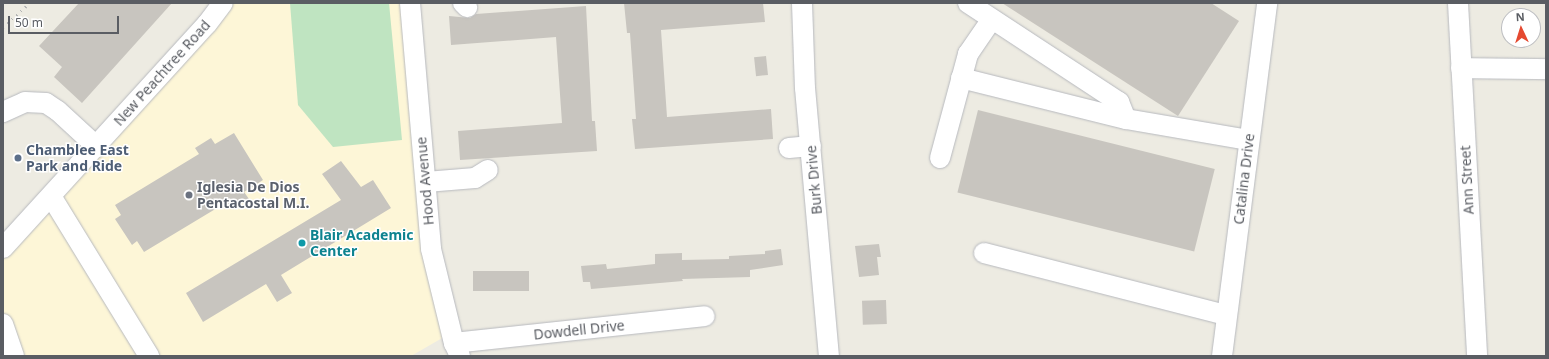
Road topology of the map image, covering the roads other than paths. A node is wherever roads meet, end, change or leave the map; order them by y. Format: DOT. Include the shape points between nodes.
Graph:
graph roads {
  1 [pos="223,3"];
  2 [pos="410,3"];
  3 [pos="802,3"];
  4 [pos="968,3"];
  5 [pos="1267,3"];
  6 [pos="1458,3"];
  7 [pos="992,19"];
  8 [pos="1461,68"];
  9 [pos="1546,69"];
  10 [pos="961,78"];
  11 [pos="3,112"];
  12 [pos="1126,120"];
  13 [pos="1249,140"];
  14 [pos="97,146"];
  15 [pos="811,146"];
  16 [pos="789,148"];
  17 [pos="940,158"];
  18 [pos="488,170"];
  19 [pos="426,182"];
  20 [pos="51,196"];
  21 [pos="3,248"];
  22 [pos="984,253"];
  23 [pos="1226,315"];
  24 [pos="705,316"];
  25 [pos="3,324"];
  26 [pos="457,350"];
  27 [pos="14,356"];
  28 [pos="149,356"];
  29 [pos="829,356"];
  30 [pos="1222,356"];
  31 [pos="1477,356"];
  1 -- 14 [label="street, New Peachtree Road"];
  2 -- 19 [label="street, Hood Avenue" via="415,161"];
  3 -- 15 [label="street, Burk Drive"];
  4 -- 7 [label="street"];
  5 -- 13 [label="street, Catalina Drive"];
  6 -- 8 [label="street, Ann Street"];
  7 -- 10 [label="street" via="968,54"];
  7 -- 12 [label="street" via="1119,102"];
  8 -- 9 [label="street"];
  8 -- 31 [label="street, Ann Street"];
  10 -- 12 [label="street"];
  10 -- 17 [label="street"];
  11 -- 14 [label="street" via="25,102 46,103"];
  12 -- 13 [label="street"];
  13 -- 23 [label="street, Catalina Drive"];
  14 -- 20 [label="street, New Peachtree Road"];
  15 -- 16 [label="street"];
  15 -- 29 [label="street, Burk Drive"];
  18 -- 19 [label="street" via="475,178"];
  19 -- 26 [label="street, Hood Avenue" via="432,249"];
  20 -- 21 [label="street, New Peachtree Road"];
  20 -- 28 [label="street"];
  22 -- 23 [label="street"];
  23 -- 30 [label="street, Catalina Drive"];
  24 -- 26 [label="street, Dowdell Drive"];
  25 -- 27 [label="street"];
}
